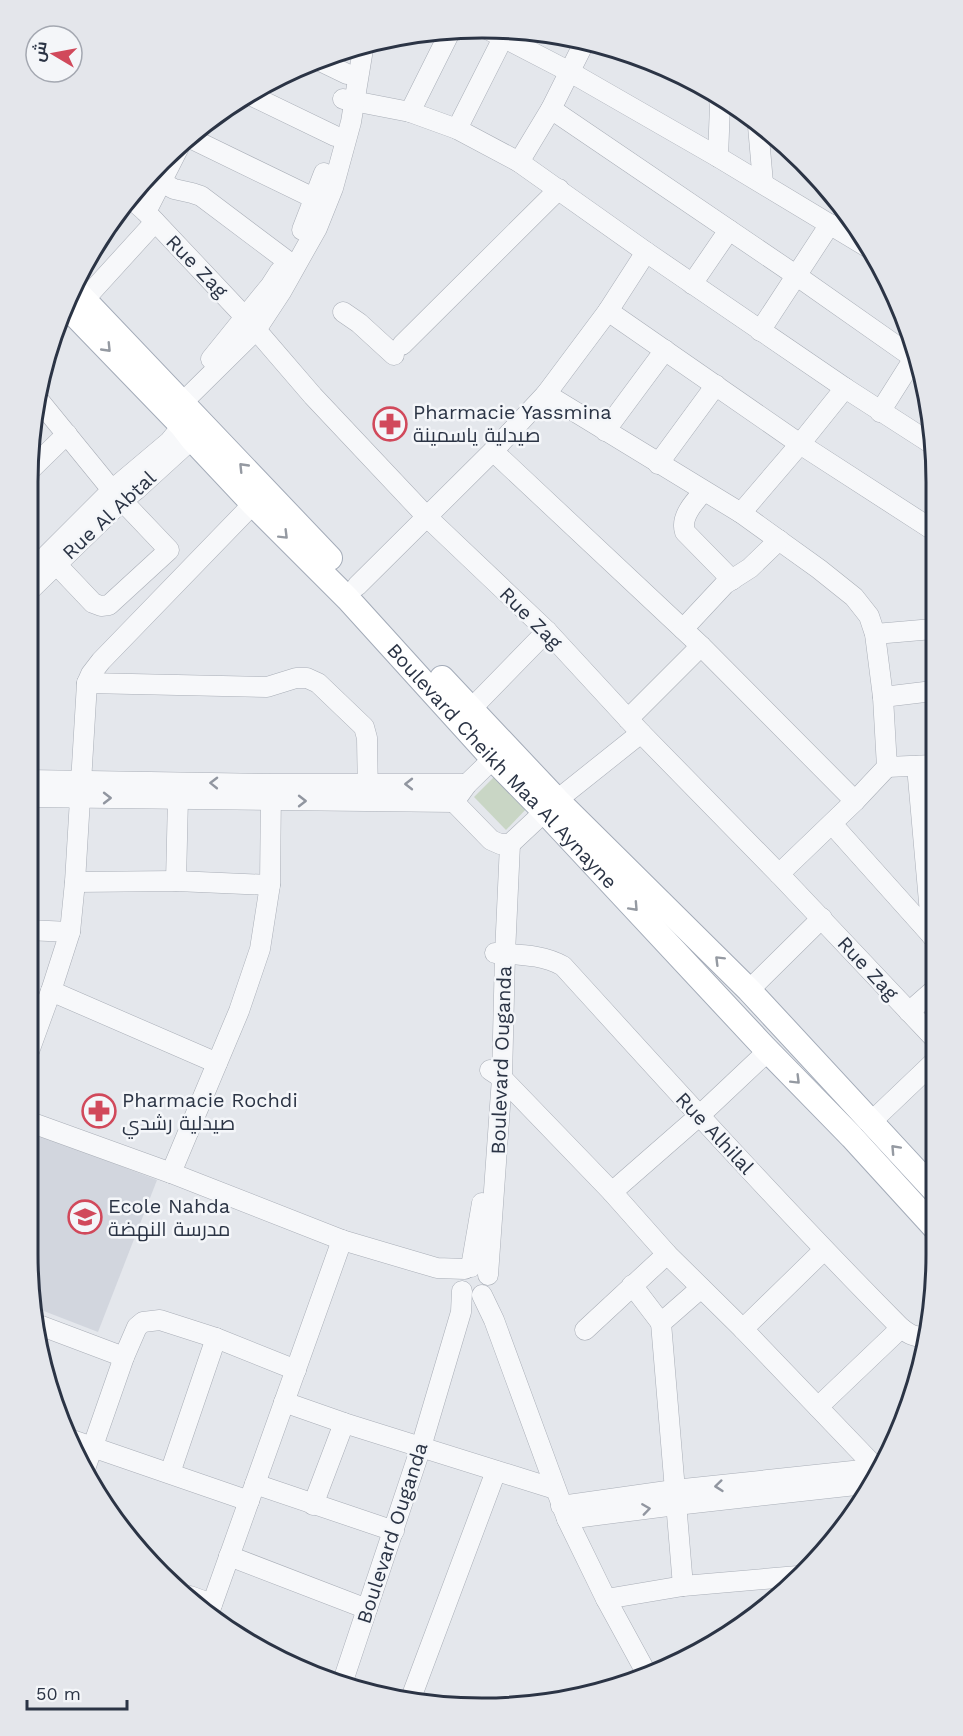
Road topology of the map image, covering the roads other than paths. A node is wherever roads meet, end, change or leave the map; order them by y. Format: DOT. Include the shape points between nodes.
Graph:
graph roads {
  1 [pos="497,38"];
  2 [pos="510,38"];
  3 [pos="447,39"];
  4 [pos="581,49"];
  5 [pos="361,55"];
  6 [pos="349,58"];
  7 [pos="328,65"];
  8 [pos="570,72"];
  9 [pos="347,74"];
  10 [pos="257,99"];
  11 [pos="349,100"];
  12 [pos="720,107"];
  13 [pos="551,109"];
  14 [pos="410,112"];
  15 [pos="457,129"];
  16 [pos="335,136"];
  17 [pos="760,136"];
  18 [pos="197,141"];
  19 [pos="718,157"];
  20 [pos="519,162"];
  21 [pos="168,168"];
  22 [pos="161,182"];
  23 [pos="763,183"];
  24 [pos="558,189"];
  25 [pos="321,202"];
  26 [pos="136,203"];
  27 [pos="151,217"];
  28 [pos="830,224"];
  29 [pos="729,230"];
  30 [pos="853,238"];
  31 [pos="646,252"];
  32 [pos="286,260"];
  33 [pos="797,276"];
  34 [pos="692,284"];
  35 [pos="79,294"];
  36 [pos="77,300"];
  37 [pos="608,311"];
  38 [pos="343,312"];
  39 [pos="250,323"];
  40 [pos="760,331"];
  41 [pos="665,350"];
  42 [pos="905,351"];
  43 [pos="910,367"];
  44 [pos="716,385"];
  45 [pos="845,388"];
  46 [pos="546,394"];
  47 [pos="44,406"];
  48 [pos="185,411"];
  49 [pos="880,412"];
  50 [pos="606,431"];
  51 [pos="67,434"];
  52 [pos="924,439"];
  53 [pos="800,444"];
  54 [pos="493,451"];
  55 [pos="38,462"];
  56 [pos="658,464"];
  57 [pos="704,491"];
  58 [pos="117,495"];
  59 [pos="253,504"];
  60 [pos="741,513"];
  61 [pos="427,517"];
  62 [pos="926,525"];
  63 [pos="779,540"];
  64 [pos="169,550"];
  65 [pos="38,567"];
  66 [pos="190,569"];
  67 [pos="732,580"];
  68 [pos="357,586"];
  69 [pos="683,630"];
  70 [pos="926,630"];
  71 [pos="547,631"];
  72 [pos="875,634"];
  73 [pos="701,646"];
  74 [pos="87,683"];
  75 [pos="926,692"];
  76 [pos="883,697"];
  77 [pos="471,709"];
  78 [pos="634,726"];
  79 [pos="500,753"];
  80 [pos="925,766"];
  81 [pos="887,767"];
  82 [pos="38,782"];
  83 [pos="467,784"];
  84 [pos="926,787"];
  85 [pos="81,789"];
  86 [pos="271,792"];
  87 [pos="368,793"];
  88 [pos="38,795"];
  89 [pos="178,798"];
  90 [pos="855,801"];
  91 [pos="454,802"];
  92 [pos="551,806"];
  93 [pos="832,824"];
  94 [pos="509,842"];
  95 [pos="779,874"];
  96 [pos="176,881"];
  97 [pos="75,882"];
  98 [pos="270,885"];
  99 [pos="822,918"];
  100 [pos="926,929"];
  101 [pos="38,931"];
  102 [pos="70,932"];
  103 [pos="500,953"];
  104 [pos="749,990"];
  105 [pos="51,991"];
  106 [pos="926,997"];
  107 [pos="909,1012"];
  108 [pos="38,1027"];
  109 [pos="926,1030"];
  110 [pos="768,1051"];
  111 [pos="217,1063"];
  112 [pos="926,1070"];
  113 [pos="496,1074"];
  114 [pos="699,1116"];
  115 [pos="870,1123"];
  116 [pos="38,1125"];
  117 [pos="171,1173"];
  118 [pos="926,1182"];
  119 [pos="612,1192"];
  120 [pos="926,1218"];
  121 [pos="342,1240"];
  122 [pos="824,1250"];
  123 [pos="667,1254"];
  124 [pos="632,1285"];
  125 [pos="470,1287"];
  126 [pos="701,1288"];
  127 [pos="661,1323"];
  128 [pos="43,1326"];
  129 [pos="901,1328"];
  130 [pos="743,1329"];
  131 [pos="585,1330"];
  132 [pos="918,1337"];
  133 [pos="216,1338"];
  134 [pos="124,1357"];
  135 [pos="296,1370"];
  136 [pos="284,1402"];
  137 [pos="818,1407"];
  138 [pos="344,1423"];
  139 [pos="79,1443"];
  140 [pos="92,1447"];
  141 [pos="422,1448"];
  142 [pos="88,1460"];
  143 [pos="872,1466"];
  144 [pos="496,1471"];
  145 [pos="170,1473"];
  146 [pos="867,1474"];
  147 [pos="252,1493"];
  148 [pos="675,1498"];
  149 [pos="313,1505"];
  150 [pos="561,1505"];
  151 [pos="394,1531"];
  152 [pos="229,1556"];
  153 [pos="785,1577"];
  154 [pos="683,1586"];
  155 [pos="606,1599"];
  156 [pos="211,1607"];
  157 [pos="367,1609"];
  158 [pos="644,1668"];
  159 [pos="344,1677"];
  160 [pos="413,1693"];
  1 -- 15 [label="street"];
  2 -- 8 [label="street"];
  3 -- 14 [label="street"];
  4 -- 8 [label="street"];
  5 -- 11 [label="street"];
  6 -- 9 [label="street"];
  7 -- 9 [label="street"];
  8 -- 13 [label="street"];
  8 -- 19 [label="street"];
  9 -- 11 [label="street"];
  10 -- 16 [label="street"];
  11 -- 14 [label="street"];
  11 -- 16 [label="street"];
  11 -- 25 [label="street" via="351,122"];
  12 -- 19 [label="street"];
  13 -- 20 [label="street"];
  13 -- 29 [label="street"];
  14 -- 15 [label="street"];
  15 -- 20 [label="street"];
  16 -- 25 [label="street"];
  17 -- 23 [label="street"];
  18 -- 25 [label="street"];
  19 -- 23 [label="street"];
  20 -- 24 [label="street"];
  21 -- 22 [label="street"];
  22 -- 27 [label="street"];
  22 -- 32 [label="street" via="201,196"];
  23 -- 28 [label="street"];
  24 -- 31 [label="street"];
  24 -- 38 [label="street" via="398,350"];
  25 -- 32 [label="street"];
  25 -- 39 [label="street" via="317,228 281,292"];
  26 -- 27 [label="street, Rue Zag"];
  27 -- 35 [label="street"];
  27 -- 39 [label="street, Rue Zag"];
  28 -- 30 [label="street"];
  28 -- 33 [label="street"];
  29 -- 33 [label="street"];
  29 -- 34 [label="street"];
  31 -- 34 [label="street"];
  31 -- 37 [label="street"];
  32 -- 39 [label="street"];
  33 -- 40 [label="street"];
  33 -- 42 [label="street"];
  34 -- 40 [label="street"];
  36 -- 48 [label="main road, Boulevard Cheikh Maa Al Aynayne"];
  37 -- 41 [label="street"];
  37 -- 46 [label="street"];
  39 -- 48 [label="street, Rue Al Abtal" via="203,368"];
  39 -- 61 [label="street, Rue Zag"];
  40 -- 45 [label="street"];
  41 -- 44 [label="street"];
  41 -- 50 [label="street"];
  43 -- 49 [label="street"];
  44 -- 53 [label="street"];
  44 -- 56 [label="street"];
  45 -- 49 [label="street"];
  45 -- 53 [label="street"];
  46 -- 50 [label="street"];
  46 -- 54 [label="street"];
  47 -- 51 [label="street"];
  48 -- 58 [label="street, Rue Al Abtal" via="169,442"];
  48 -- 59 [label="main road, Boulevard Cheikh Maa Al Aynayne"];
  68 -- 48 [label="main road, Boulevard Cheikh Maa Al Aynayne, one-way"];
  49 -- 52 [label="street"];
  50 -- 56 [label="street"];
  51 -- 55 [label="street"];
  51 -- 58 [label="street"];
  53 -- 60 [label="street"];
  53 -- 62 [label="street"];
  54 -- 61 [label="street"];
  54 -- 69 [label="street"];
  56 -- 57 [label="street"];
  57 -- 60 [label="street"];
  57 -- 67 [label="street" via="690,508 683,528"];
  58 -- 64 [label="street"];
  58 -- 65 [label="street, Rue Al Abtal"];
  59 -- 66 [label="street"];
  59 -- 79 [label="main road, Boulevard Cheikh Maa Al Aynayne, one-way"];
  60 -- 63 [label="street"];
  61 -- 68 [label="street"];
  61 -- 71 [label="street, Rue Zag"];
  63 -- 67 [label="street"];
  63 -- 72 [label="street" via="854,597 869,616"];
  64 -- 65 [label="street" via="109,605 93,603"];
  64 -- 66 [label="street"];
  66 -- 74 [label="street" via="101,661"];
  67 -- 69 [label="street"];
  68 -- 77 [label="main road, Boulevard Cheikh Maa Al Aynayne"];
  69 -- 73 [label="street"];
  70 -- 72 [label="street"];
  71 -- 77 [label="street"];
  71 -- 78 [label="street, Rue Zag"];
  72 -- 76 [label="street"];
  73 -- 78 [label="street"];
  73 -- 90 [label="street"];
  74 -- 85 [label="street"];
  74 -- 87 [label="street" via="267,687 307,678 318,683 364,727 368,738"];
  75 -- 76 [label="street"];
  76 -- 81 [label="street"];
  77 -- 79 [label="main road, Boulevard Cheikh Maa Al Aynayne"];
  78 -- 92 [label="street"];
  78 -- 95 [label="street, Rue Zag"];
  79 -- 83 [label="street"];
  79 -- 92 [label="main road, Boulevard Cheikh Maa Al Aynayne"];
  80 -- 81 [label="street"];
  80 -- 84 [label="street"];
  81 -- 90 [label="street"];
  82 -- 85 [label="street"];
  83 -- 87 [label="street, one-way"];
  83 -- 91 [label="street"];
  86 -- 85 [label="street, one-way"];
  85 -- 88 [label="street"];
  85 -- 89 [label="street, one-way"];
  85 -- 97 [label="street"];
  86 -- 87 [label="street"];
  86 -- 89 [label="street"];
  86 -- 98 [label="street"];
  87 -- 91 [label="street"];
  89 -- 96 [label="street"];
  90 -- 93 [label="street"];
  91 -- 94 [label="street" via="491,840"];
  92 -- 94 [label="street"];
  104 -- 92 [label="main road, Boulevard Cheikh Maa Al Aynayne, one-way"];
  92 -- 110 [label="main road, Boulevard Cheikh Maa Al Aynayne, one-way"];
  93 -- 95 [label="street"];
  93 -- 100 [label="street"];
  94 -- 103 [label="street, Boulevard Ouganda"];
  95 -- 99 [label="street, Rue Zag"];
  96 -- 97 [label="street"];
  96 -- 98 [label="street"];
  97 -- 102 [label="street"];
  98 -- 111 [label="street" via="260,949"];
  99 -- 104 [label="street"];
  99 -- 107 [label="street, Rue Zag"];
  101 -- 102 [label="street"];
  102 -- 105 [label="street"];
  103 -- 113 [label="street, Boulevard Ouganda"];
  103 -- 114 [label="street, Rue Alhilal" via="536,956 563,966"];
  104 -- 115 [label="main road, Boulevard Cheikh Maa Al Aynayne"];
  105 -- 108 [label="street"];
  105 -- 111 [label="street"];
  106 -- 107 [label="street"];
  107 -- 109 [label="street, Rue Zag"];
  110 -- 114 [label="street"];
  110 -- 120 [label="main road, Boulevard Cheikh Maa Al Aynayne, one-way"];
  111 -- 117 [label="street"];
  112 -- 115 [label="street"];
  113 -- 119 [label="street"];
  113 -- 125 [label="street, Boulevard Ouganda"];
  114 -- 119 [label="street"];
  114 -- 122 [label="street, Rue Alhilal"];
  118 -- 115 [label="main road, Boulevard Cheikh Maa Al Aynayne, one-way"];
  116 -- 117 [label="street"];
  117 -- 121 [label="street"];
  119 -- 123 [label="street"];
  121 -- 125 [label="street" via="437,1268"];
  121 -- 135 [label="street"];
  122 -- 129 [label="street, Rue Alhilal"];
  122 -- 130 [label="street"];
  123 -- 124 [label="street"];
  123 -- 126 [label="street"];
  124 -- 127 [label="street"];
  124 -- 131 [label="street"];
  125 -- 141 [label="street, Boulevard Ouganda"];
  125 -- 150 [label="street" via="494,1320"];
  126 -- 127 [label="street"];
  126 -- 130 [label="street"];
  127 -- 148 [label="street"];
  128 -- 134 [label="street"];
  129 -- 132 [label="street, Rue Alhilal"];
  129 -- 137 [label="street"];
  130 -- 137 [label="street"];
  133 -- 134 [label="street" via="160,1320 143,1322"];
  133 -- 135 [label="street"];
  133 -- 145 [label="street"];
  134 -- 140 [label="street"];
  135 -- 136 [label="street"];
  136 -- 138 [label="street"];
  136 -- 147 [label="street"];
  137 -- 143 [label="street"];
  138 -- 141 [label="street"];
  138 -- 149 [label="street"];
  139 -- 140 [label="street"];
  140 -- 142 [label="street"];
  140 -- 145 [label="street"];
  141 -- 144 [label="street"];
  141 -- 151 [label="street, Boulevard Ouganda"];
  144 -- 150 [label="street"];
  144 -- 160 [label="street"];
  145 -- 147 [label="street"];
  146 -- 148 [label="street"];
  147 -- 149 [label="street"];
  147 -- 152 [label="street"];
  148 -- 150 [label="street"];
  148 -- 154 [label="street"];
  149 -- 151 [label="street"];
  150 -- 155 [label="street"];
  151 -- 157 [label="street, Boulevard Ouganda"];
  152 -- 156 [label="street"];
  152 -- 157 [label="street"];
  153 -- 154 [label="street"];
  154 -- 155 [label="street"];
  155 -- 158 [label="street"];
  157 -- 159 [label="street, Boulevard Ouganda"];
}
